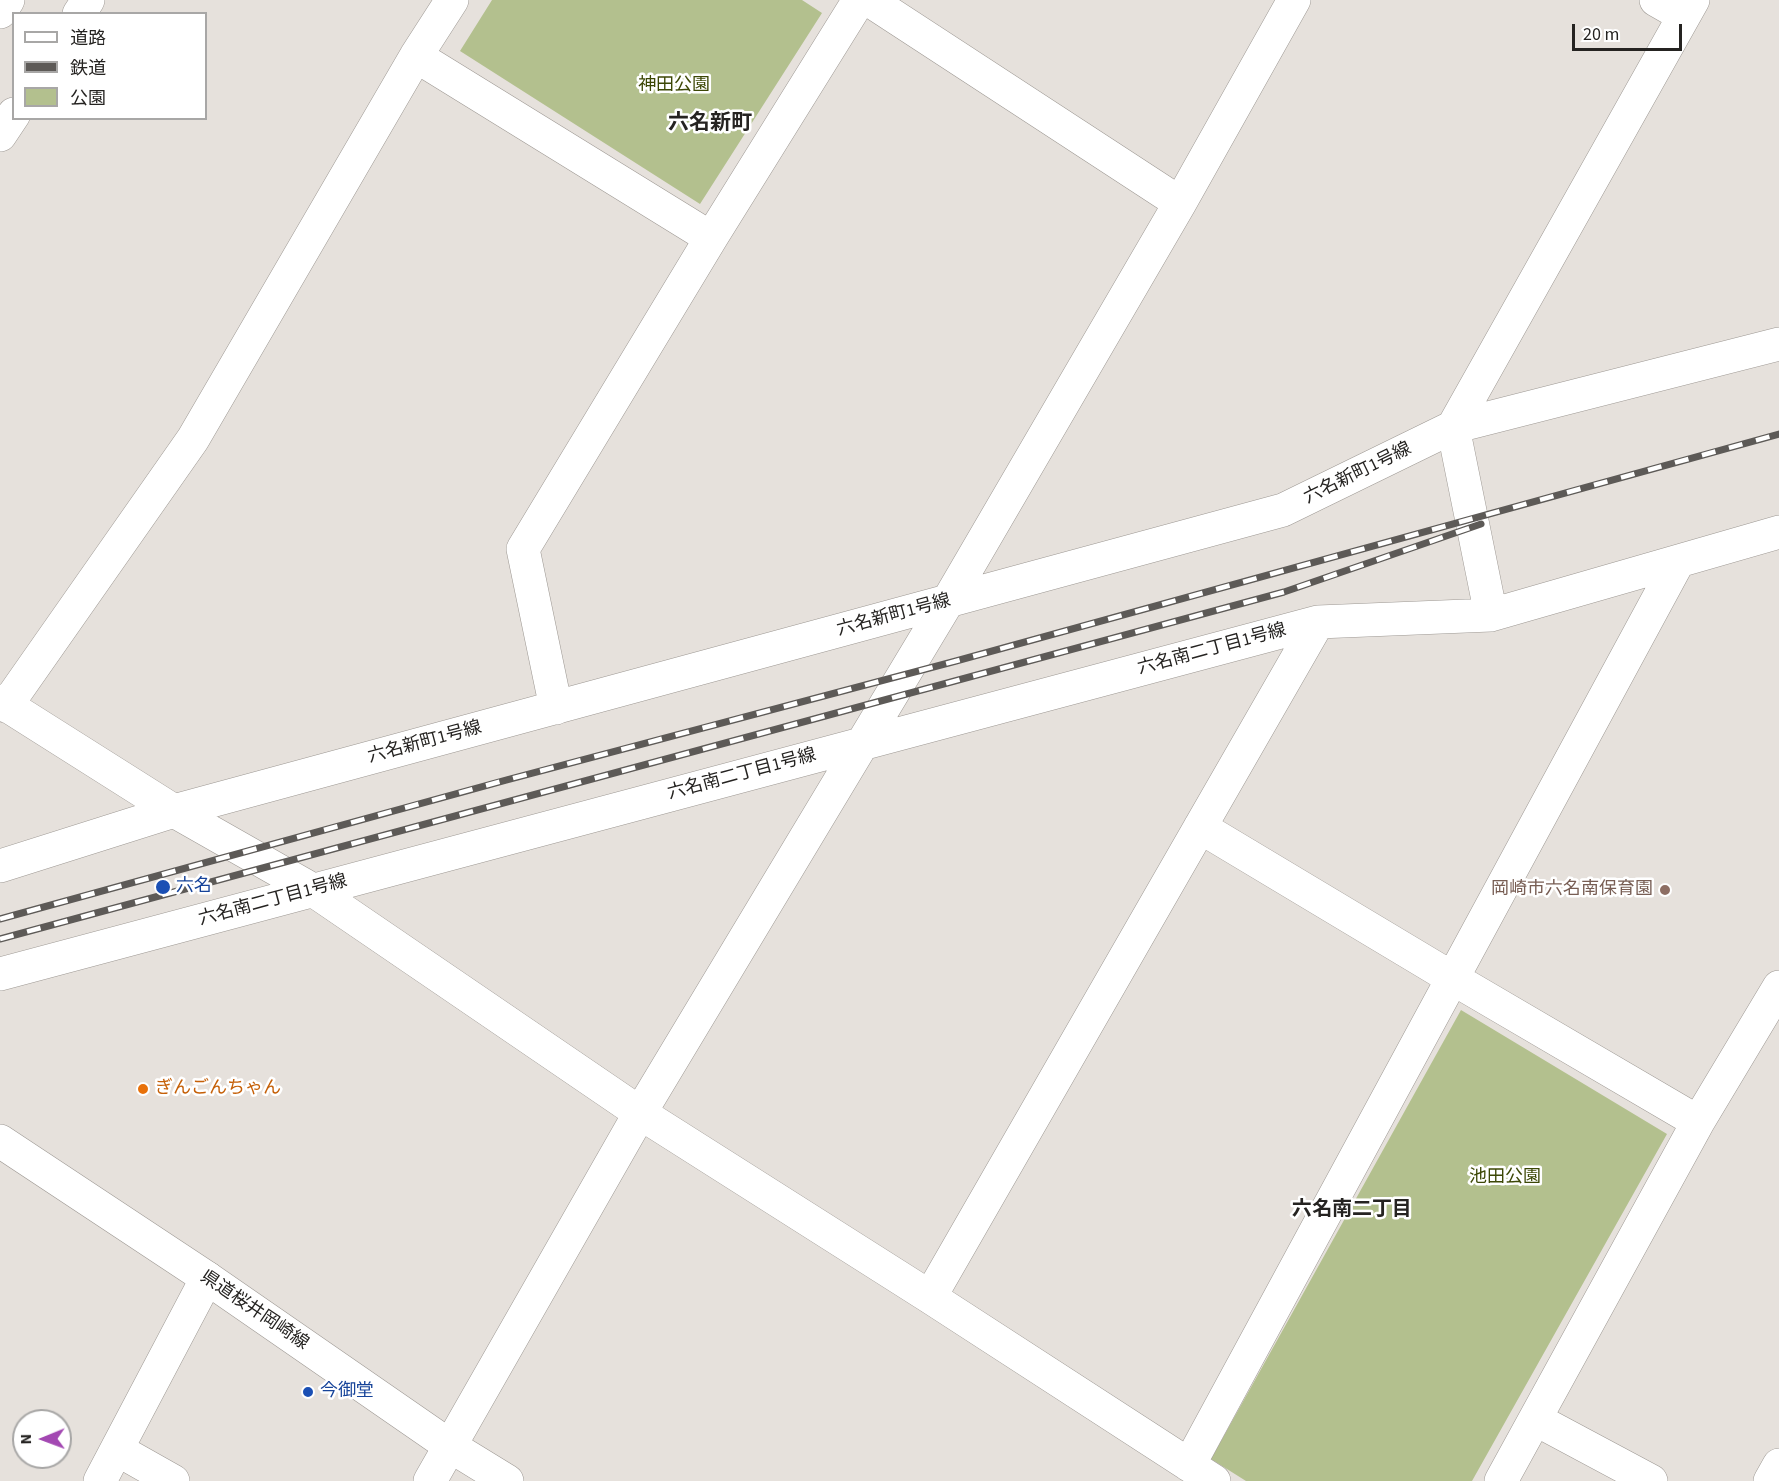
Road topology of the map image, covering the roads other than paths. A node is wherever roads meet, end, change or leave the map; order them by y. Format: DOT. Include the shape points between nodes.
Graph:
graph roads {
  1 [pos="8,0"];
  2 [pos="452,0"];
  3 [pos="859,0"];
  4 [pos="869,0"];
  5 [pos="1294,0"];
  6 [pos="1656,0"];
  7 [pos="1689,8"];
  8 [pos="0,12"];
  9 [pos="416,56"];
  10 [pos="12,117"];
  11 [pos="0,135"];
  12 [pos="1180,203"];
  13 [pos="711,238"];
  14 [pos="1779,344"];
  15 [pos="1453,427"];
  16 [pos="1779,532"];
  17 [pos="1678,562"];
  18 [pos="948,601"];
  19 [pos="1491,615"];
  20 [pos="1318,622"];
  21 [pos="3,703"];
  22 [pos="556,708"];
  23 [pos="862,743"];
  24 [pos="174,810"];
  25 [pos="1200,827"];
  26 [pos="0,866"];
  27 [pos="313,890"];
  28 [pos="0,974"];
  29 [pos="1452,978"];
  30 [pos="1779,987"];
  31 [pos="640,1113"];
  32 [pos="1698,1122"];
  33 [pos="0,1141"];
  34 [pos="207,1278"];
  35 [pos="930,1297"];
  36 [pos="1535,1419"];
  37 [pos="450,1446"];
  38 [pos="118,1450"];
  39 [pos="1779,1465"];
  40 [pos="1201,1473"];
  41 [pos="100,1481"];
  42 [pos="173,1481"];
  43 [pos="430,1481"];
  44 [pos="507,1481"];
  45 [pos="1501,1481"];
  46 [pos="1651,1481"];
  47 [pos="1770,1481"];
  1 -- 8 [label="street"];
  2 -- 9 [label="street"];
  3 -- 13 [label="street"];
  4 -- 12 [label="street"];
  5 -- 12 [label="street"];
  6 -- 7 [label="street"];
  7 -- 15 [label="street"];
  9 -- 13 [label="street"];
  9 -- 21 [label="street" via="193,439"];
  10 -- 11 [label="street"];
  12 -- 18 [label="street"];
  13 -- 22 [label="street" via="523,549"];
  14 -- 15 [label="street, 六名新町1号線"];
  15 -- 18 [label="street, 六名新町1号線" via="1283,510"];
  15 -- 19 [label="street"];
  16 -- 17 [label="street"];
  17 -- 19 [label="street, 六名南二丁目1号線"];
  17 -- 29 [label="street"];
  18 -- 22 [label="street, 六名新町1号線"];
  18 -- 23 [label="street"];
  19 -- 20 [label="street, 六名南二丁目1号線"];
  20 -- 23 [label="street, 六名南二丁目1号線"];
  20 -- 25 [label="street"];
  21 -- 24 [label="street"];
  22 -- 24 [label="street, 六名新町1号線"];
  23 -- 27 [label="street, 六名南二丁目1号線"];
  23 -- 31 [label="street"];
  24 -- 26 [label="street, 六名新町1号線"];
  24 -- 27 [label="street"];
  25 -- 29 [label="street"];
  25 -- 35 [label="street"];
  27 -- 28 [label="street, 六名南二丁目1号線"];
  27 -- 31 [label="street"];
  29 -- 32 [label="street"];
  29 -- 40 [label="street"];
  30 -- 32 [label="street"];
  31 -- 35 [label="street"];
  31 -- 37 [label="street"];
  32 -- 36 [label="street"];
  33 -- 34 [label="street, 県道桜井岡崎線"];
  34 -- 37 [label="street, 県道桜井岡崎線"];
  34 -- 38 [label="street"];
  35 -- 40 [label="street"];
  36 -- 45 [label="street"];
  36 -- 46 [label="street"];
  37 -- 43 [label="street"];
  37 -- 44 [label="street, 県道桜井岡崎線"];
  38 -- 41 [label="street"];
  38 -- 42 [label="street"];
  39 -- 47 [label="street"];
}
